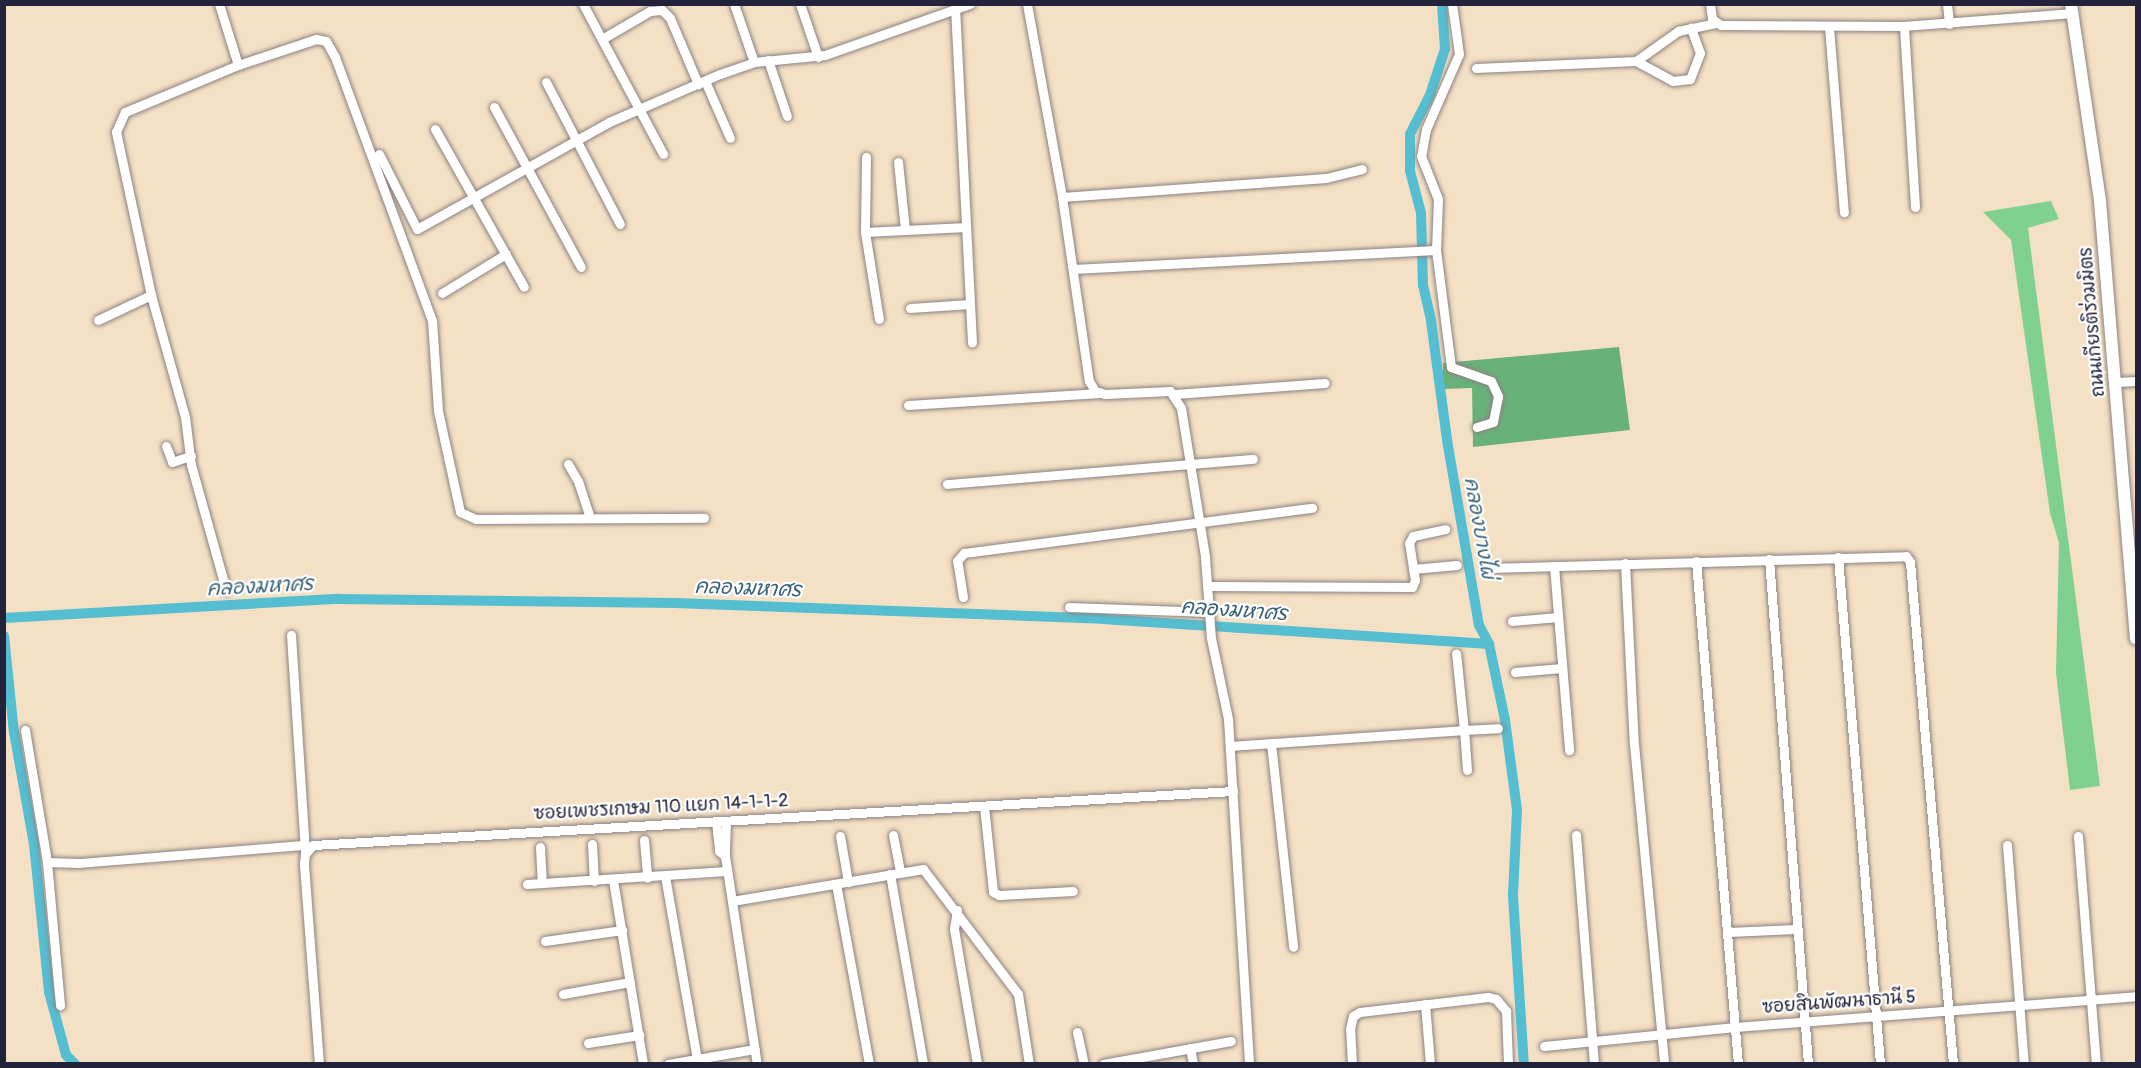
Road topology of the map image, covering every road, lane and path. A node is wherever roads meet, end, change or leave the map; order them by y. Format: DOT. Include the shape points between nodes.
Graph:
graph roads {
  1 [pos="219,4"];
  2 [pos="583,4"];
  3 [pos="734,4"];
  4 [pos="800,4"];
  5 [pos="970,4"];
  6 [pos="1027,4"];
  7 [pos="1452,4"];
  8 [pos="1710,4"];
  9 [pos="1947,4"];
  10 [pos="666,7"];
  11 [pos="955,7"];
  12 [pos="2072,9"];
  13 [pos="1715,23"];
  14 [pos="1949,24"];
  15 [pos="1904,26"];
  16 [pos="1829,27"];
  17 [pos="1691,28"];
  18 [pos="602,39"];
  19 [pos="818,57"];
  20 [pos="768,60"];
  21 [pos="1636,61"];
  22 [pos="754,62"];
  23 [pos="238,65"];
  24 [pos="1476,68"];
  25 [pos="546,82"];
  26 [pos="701,82"];
  27 [pos="494,107"];
  28 [pos="639,109"];
  29 [pos="787,116"];
  30 [pos="435,129"];
  31 [pos="730,138"];
  32 [pos="576,140"];
  33 [pos="380,154"];
  34 [pos="663,154"];
  35 [pos="866,157"];
  36 [pos="898,162"];
  37 [pos="525,168"];
  38 [pos="1362,170"];
  39 [pos="1062,197"];
  40 [pos="472,198"];
  41 [pos="1915,207"];
  42 [pos="1844,212"];
  43 [pos="620,225"];
  44 [pos="966,227"];
  45 [pos="905,230"];
  46 [pos="866,232"];
  47 [pos="1433,250"];
  48 [pos="506,254"];
  49 [pos="581,267"];
  50 [pos="1073,269"];
  51 [pos="524,287"];
  52 [pos="442,293"];
  53 [pos="151,295"];
  54 [pos="970,304"];
  55 [pos="910,308"];
  56 [pos="879,319"];
  57 [pos="98,320"];
  58 [pos="972,343"];
  59 [pos="2136,381"];
  60 [pos="2116,382"];
  61 [pos="1325,383"];
  62 [pos="1100,393"];
  63 [pos="1175,394"];
  64 [pos="908,405"];
  65 [pos="1477,427"];
  66 [pos="166,446"];
  67 [pos="191,456"];
  68 [pos="1253,459"];
  69 [pos="568,464"];
  70 [pos="1191,465"];
  71 [pos="947,484"];
  72 [pos="1312,508"];
  73 [pos="590,518"];
  74 [pos="704,518"];
  75 [pos="1200,523"];
  76 [pos="1445,529"];
  77 [pos="1838,557"];
  78 [pos="1769,559"];
  79 [pos="1696,561"];
  80 [pos="1625,563"];
  81 [pos="1457,565"];
  82 [pos="1554,566"];
  83 [pos="1489,568"];
  84 [pos="1413,569"];
  85 [pos="2134,577"];
  86 [pos="1209,586"];
  87 [pos="226,590"];
  88 [pos="963,597"];
  89 [pos="1069,607"];
  90 [pos="1210,617"];
  91 [pos="1558,617"];
  92 [pos="1512,621"];
  93 [pos="291,635"];
  94 [pos="2136,639"];
  95 [pos="1456,653"];
  96 [pos="1562,668"];
  97 [pos="1515,672"];
  98 [pos="1498,728"];
  99 [pos="25,730"];
  100 [pos="1464,730"];
  101 [pos="1271,743"];
  102 [pos="1230,746"];
  103 [pos="1569,750"];
  104 [pos="1467,770"];
  105 [pos="1233,791"];
  106 [pos="984,806"];
  107 [pos="721,821"];
  108 [pos="1576,835"];
  109 [pos="840,836"];
  110 [pos="893,836"];
  111 [pos="2078,836"];
  112 [pos="644,840"];
  113 [pos="592,844"];
  114 [pos="2007,845"];
  115 [pos="540,847"];
  116 [pos="304,850"];
  117 [pos="47,862"];
  118 [pos="727,871"];
  119 [pos="895,873"];
  120 [pos="665,876"];
  121 [pos="647,878"];
  122 [pos="613,880"];
  123 [pos="594,881"];
  124 [pos="848,882"];
  125 [pos="542,883"];
  126 [pos="527,884"];
  127 [pos="836,884"];
  128 [pos="1073,891"];
  129 [pos="732,901"];
  130 [pos="957,910"];
  131 [pos="1797,929"];
  132 [pos="622,930"];
  133 [pos="1727,932"];
  134 [pos="545,941"];
  135 [pos="1293,947"];
  136 [pos="630,982"];
  137 [pos="563,994"];
  138 [pos="2136,996"];
  139 [pos="2092,999"];
  140 [pos="1425,1004"];
  141 [pos="60,1005"];
  142 [pos="2020,1005"];
  143 [pos="1949,1011"];
  144 [pos="1877,1016"];
  145 [pos="1804,1022"];
  146 [pos="1734,1027"];
  147 [pos="1077,1032"];
  148 [pos="639,1035"];
  149 [pos="1662,1035"];
  150 [pos="1231,1041"];
  151 [pos="1593,1042"];
  152 [pos="588,1043"];
  153 [pos="1544,1046"];
  154 [pos="1190,1048"];
  155 [pos="754,1049"];
  156 [pos="697,1059"];
  157 [pos="1139,1060"];
  158 [pos="319,1064"];
  159 [pos="644,1064"];
  160 [pos="668,1064"];
  161 [pos="757,1064"];
  162 [pos="869,1064"];
  163 [pos="923,1064"];
  164 [pos="977,1064"];
  165 [pos="1029,1064"];
  166 [pos="1084,1064"];
  167 [pos="1103,1064"];
  168 [pos="1193,1064"];
  169 [pos="1249,1064"];
  170 [pos="1352,1064"];
  171 [pos="1430,1064"];
  172 [pos="1508,1064"];
  173 [pos="1594,1064"];
  174 [pos="1664,1064"];
  175 [pos="1738,1064"];
  176 [pos="1808,1064"];
  177 [pos="1881,1064"];
  178 [pos="1953,1064"];
  179 [pos="2024,1064"];
  180 [pos="2096,1064"];
  1 -- 23 [label="street"];
  2 -- 18 [label="street"];
  3 -- 22 [label="street"];
  4 -- 19 [label="street"];
  5 -- 11 [label="street"];
  6 -- 39 [label="street"];
  7 -- 47 [label="street" via="1459,54 1421,148 1437,200"];
  8 -- 13 [label="street"];
  9 -- 14 [label="street"];
  10 -- 18 [label="street" via="650,11"];
  10 -- 26 [label="street"];
  11 -- 19 [label="street"];
  11 -- 44 [label="street"];
  12 -- 14 [label="street"];
  12 -- 60 [label="street, ถนนเกียรติร่วมมิตร" via="2100,201"];
  13 -- 16 [label="street"];
  13 -- 17 [label="street"];
  14 -- 15 [label="street"];
  15 -- 16 [label="street"];
  15 -- 41 [label="street"];
  16 -- 42 [label="street"];
  17 -- 21 [label="street" via="1668,36"];
  17 -- 21 [label="street" via="1700,53 1690,79 1673,81"];
  18 -- 28 [label="street"];
  19 -- 20 [label="street"];
  20 -- 22 [label="street"];
  20 -- 29 [label="street"];
  21 -- 24 [label="street"];
  22 -- 26 [label="street"];
  23 -- 53 [label="street" via="125,112 118,122"];
  23 -- 73 [label="street" via="316,39 326,41 332,51 432,320 438,411 459,512 476,519"];
  25 -- 32 [label="street"];
  26 -- 28 [label="street"];
  26 -- 31 [label="street"];
  27 -- 37 [label="street"];
  28 -- 32 [label="street"];
  28 -- 34 [label="street"];
  30 -- 40 [label="street"];
  32 -- 37 [label="street"];
  32 -- 43 [label="street"];
  33 -- 40 [label="street" via="417,229"];
  35 -- 46 [label="street"];
  36 -- 45 [label="street"];
  37 -- 40 [label="street"];
  37 -- 49 [label="street"];
  38 -- 39 [label="street" via="1305,180"];
  39 -- 50 [label="street"];
  40 -- 48 [label="street"];
  44 -- 45 [label="street"];
  44 -- 54 [label="street"];
  45 -- 46 [label="street"];
  46 -- 56 [label="street"];
  47 -- 50 [label="street"];
  47 -- 65 [label="street" via="1451,368 1491,381 1498,396 1493,422"];
  48 -- 51 [label="street"];
  48 -- 52 [label="street"];
  50 -- 62 [label="street" via="1087,375"];
  53 -- 57 [label="street"];
  53 -- 67 [label="street" via="185,417"];
  54 -- 55 [label="street"];
  54 -- 58 [label="street"];
  59 -- 60 [label="street"];
  60 -- 85 [label="street, ถนนเกียรติร่วมมิตร"];
  61 -- 63 [label="street"];
  62 -- 63 [label="street" via="1164,390"];
  62 -- 64 [label="street"];
  63 -- 70 [label="street"];
  66 -- 67 [label="street" via="172,462"];
  67 -- 87 [label="street"];
  68 -- 70 [label="street"];
  69 -- 73 [label="street"];
  70 -- 71 [label="street"];
  70 -- 75 [label="street"];
  72 -- 75 [label="street"];
  73 -- 74 [label="street"];
  75 -- 86 [label="street"];
  75 -- 88 [label="street" via="964,554 957,561"];
  76 -- 84 [label="street" via="1413,536 1409,543"];
  77 -- 78 [label="street"];
  77 -- 143 [label="street" via="1899,554 1910,562"];
  77 -- 144 [label="street"];
  78 -- 79 [label="street"];
  78 -- 131 [label="street"];
  79 -- 80 [label="street"];
  79 -- 133 [label="street"];
  80 -- 82 [label="street"];
  80 -- 149 [label="street" via="1634,744"];
  81 -- 84 [label="street"];
  82 -- 83 [label="street"];
  82 -- 91 [label="street"];
  84 -- 86 [label="street" via="1413,587"];
  85 -- 94 [label="street, ถนนเกียรติร่วมมิตร"];
  86 -- 90 [label="street"];
  89 -- 90 [label="street"];
  90 -- 102 [label="street"];
  91 -- 92 [label="street"];
  91 -- 96 [label="street"];
  93 -- 116 [label="street"];
  95 -- 100 [label="street"];
  96 -- 97 [label="street"];
  96 -- 103 [label="street"];
  98 -- 100 [label="street"];
  99 -- 117 [label="street"];
  100 -- 101 [label="street"];
  100 -- 104 [label="street"];
  101 -- 102 [label="street"];
  101 -- 135 [label="street"];
  102 -- 105 [label="street"];
  105 -- 106 [label="street, ซอยเพชรเกษม 110 แยก 14-1-1-2"];
  105 -- 169 [label="street"];
  106 -- 107 [label="street, ซอยเพชรเกษม 110 แยก 14-1-1-2"];
  106 -- 128 [label="street" via="993,892 999,895"];
  107 -- 116 [label="street, ซอยเพชรเกษม 110 แยก 14-1-1-2" via="317,844"];
  107 -- 118 [label="street"];
  108 -- 151 [label="street"];
  109 -- 124 [label="street"];
  110 -- 119 [label="street"];
  111 -- 139 [label="street"];
  112 -- 121 [label="street"];
  113 -- 123 [label="street"];
  114 -- 142 [label="street"];
  115 -- 125 [label="street"];
  116 -- 117 [label="street, ซอยเพชรเกษม 110 แยก 14-1-1-2"];
  116 -- 158 [label="street"];
  117 -- 141 [label="street"];
  118 -- 120 [label="street"];
  118 -- 129 [label="street"];
  119 -- 124 [label="street"];
  119 -- 130 [label="street" via="926,871"];
  119 -- 163 [label="street"];
  120 -- 121 [label="street"];
  120 -- 156 [label="street"];
  121 -- 122 [label="street"];
  122 -- 123 [label="street"];
  122 -- 132 [label="street"];
  123 -- 125 [label="street"];
  124 -- 127 [label="street"];
  125 -- 126 [label="street"];
  127 -- 129 [label="street"];
  127 -- 162 [label="street"];
  129 -- 155 [label="street"];
  130 -- 164 [label="street" via="954,929"];
  130 -- 165 [label="street" via="1018,994"];
  131 -- 133 [label="street"];
  131 -- 145 [label="street"];
  132 -- 134 [label="street"];
  132 -- 136 [label="street"];
  133 -- 146 [label="street"];
  136 -- 137 [label="street"];
  136 -- 148 [label="street"];
  138 -- 139 [label="street, ซอยสินพัฒนาธานี 5"];
  139 -- 142 [label="street, ซอยสินพัฒนาธานี 5"];
  139 -- 180 [label="street"];
  140 -- 170 [label="street" via="1353,1016"];
  140 -- 171 [label="street"];
  140 -- 172 [label="street" via="1496,999 1506,1011"];
  142 -- 143 [label="street, ซอยสินพัฒนาธานี 5"];
  142 -- 179 [label="street"];
  143 -- 144 [label="street, ซอยสินพัฒนาธานี 5"];
  143 -- 178 [label="street"];
  144 -- 145 [label="street, ซอยสินพัฒนาธานี 5"];
  144 -- 177 [label="street"];
  145 -- 146 [label="street, ซอยสินพัฒนาธานี 5"];
  145 -- 176 [label="street"];
  146 -- 149 [label="street, ซอยสินพัฒนาธานี 5"];
  146 -- 175 [label="street"];
  147 -- 166 [label="street"];
  148 -- 152 [label="street"];
  148 -- 159 [label="street"];
  149 -- 151 [label="street, ซอยสินพัฒนาธานี 5"];
  149 -- 174 [label="street"];
  150 -- 154 [label="street"];
  151 -- 153 [label="street, ซอยสินพัฒนาธานี 5"];
  151 -- 173 [label="street"];
  154 -- 157 [label="street"];
  154 -- 168 [label="street"];
  155 -- 156 [label="street"];
  155 -- 161 [label="street"];
  156 -- 160 [label="street"];
  157 -- 167 [label="street"];
}
